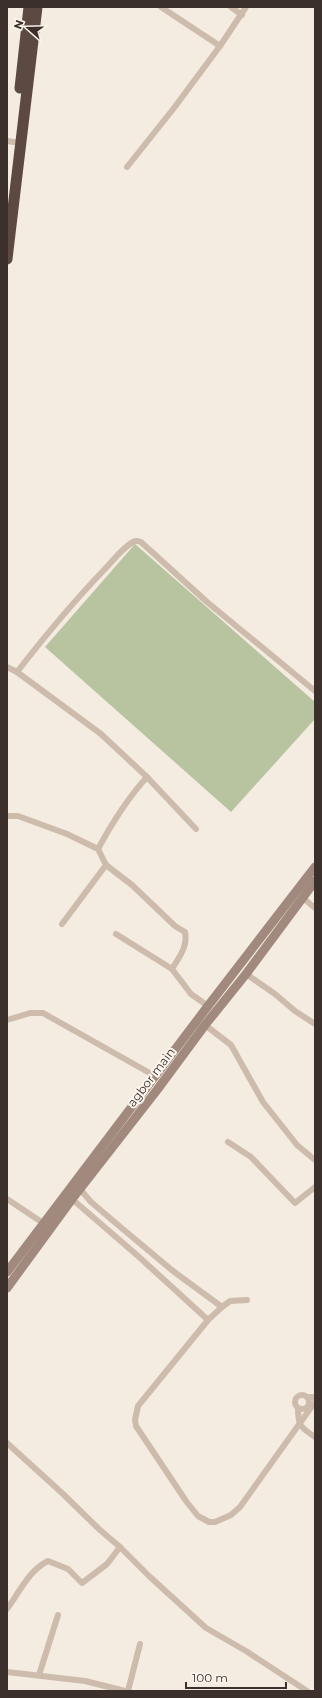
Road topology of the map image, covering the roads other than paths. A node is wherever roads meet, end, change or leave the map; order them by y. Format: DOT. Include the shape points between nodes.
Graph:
graph roads {
  1 [pos="29,7"];
  2 [pos="37,7"];
  3 [pos="161,7"];
  4 [pos="231,7"];
  5 [pos="246,7"];
  6 [pos="242,15"];
  7 [pos="220,46"];
  8 [pos="10,141"];
  9 [pos="127,167"];
  10 [pos="7,199"];
  11 [pos="7,259"];
  12 [pos="7,667"];
  13 [pos="17,672"];
  14 [pos="315,691"];
  15 [pos="147,777"];
  16 [pos="7,816"];
  17 [pos="196,829"];
  18 [pos="98,849"];
  19 [pos="106,865"];
  20 [pos="315,867"];
  21 [pos="315,881"];
  22 [pos="303,898"];
  23 [pos="315,908"];
  24 [pos="62,924"];
  25 [pos="116,934"];
  26 [pos="172,969"];
  27 [pos="246,974"];
  28 [pos="208,1006"];
  29 [pos="7,1020"];
  30 [pos="315,1024"];
  31 [pos="205,1025"];
  32 [pos="155,1076"];
  33 [pos="228,1142"];
  34 [pos="315,1160"];
  35 [pos="315,1187"];
  36 [pos="80,1190"];
  37 [pos="7,1199"];
  38 [pos="72,1199"];
  39 [pos="44,1223"];
  40 [pos="7,1272"];
  41 [pos="7,1288"];
  42 [pos="247,1300"];
  43 [pos="222,1306"];
  44 [pos="208,1320"];
  45 [pos="307,1397"];
  46 [pos="315,1397"];
  47 [pos="315,1402"];
  48 [pos="298,1408"];
  49 [pos="299,1424"];
  50 [pos="315,1437"];
  51 [pos="7,1443"];
  52 [pos="120,1547"];
  53 [pos="7,1609"];
  54 [pos="58,1615"];
  55 [pos="140,1644"];
  56 [pos="7,1672"];
  57 [pos="39,1675"];
  58 [pos="127,1691"];
  59 [pos="307,1691"];
  1 -- 8 [label="highway"];
  2 -- 11 [label="highway"];
  3 -- 7 [label="street"];
  4 -- 6 [label="street"];
  5 -- 6 [label="street"];
  6 -- 7 [label="street"];
  7 -- 9 [label="street"];
  8 -- 10 [label="highway"];
  12 -- 13 [label="street"];
  13 -- 14 [label="street" via="51,628 87,588 120,553 133,541 137,541"];
  13 -- 15 [label="street" via="101,734"];
  15 -- 17 [label="street"];
  15 -- 18 [label="street" via="107,831"];
  16 -- 18 [label="street" via="18,816 67,834"];
  18 -- 19 [label="street"];
  19 -- 24 [label="street"];
  19 -- 26 [label="street" via="185,932 185,948"];
  20 -- 28 [label="main road, agbor main"];
  21 -- 22 [label="main road, agbor main"];
  22 -- 23 [label="street"];
  22 -- 27 [label="main road, agbor main"];
  25 -- 26 [label="street"];
  26 -- 28 [label="street" via="191,994"];
  27 -- 30 [label="street"];
  27 -- 31 [label="main road, agbor main"];
  28 -- 32 [label="main road, agbor main"];
  29 -- 32 [label="street" via="30,1013 43,1014"];
  31 -- 34 [label="street" via="231,1045 263,1102 297,1145"];
  31 -- 36 [label="main road, agbor main"];
  32 -- 39 [label="main road, agbor main"];
  33 -- 35 [label="street" via="251,1157 295,1203"];
  36 -- 38 [label="main road, agbor main"];
  36 -- 43 [label="street" via="173,1270"];
  37 -- 39 [label="street"];
  38 -- 41 [label="main road, agbor main"];
  38 -- 44 [label="street"];
  39 -- 40 [label="main road, agbor main"];
  42 -- 43 [label="street" via="230,1301"];
  43 -- 44 [label="street"];
  44 -- 49 [label="street" via="138,1406 135,1420 136,1426 198,1516 215,1522 235,1512"];
  45 -- 46 [label="street"];
  45 -- 48 [label="street" via="307,1406 303,1409"];
  45 -- 48 [label="street" via="302,1395 296,1398 295,1404"];
  47 -- 49 [label="street"];
  48 -- 49 [label="street"];
  49 -- 50 [label="street"];
  51 -- 52 [label="street"];
  52 -- 53 [label="street" via="107,1564 82,1583 68,1569 48,1561 42,1564 29,1577"];
  52 -- 59 [label="street" via="206,1628"];
  54 -- 57 [label="street"];
  55 -- 58 [label="street"];
  56 -- 57 [label="street"];
  57 -- 58 [label="street" via="85,1681"];
}
